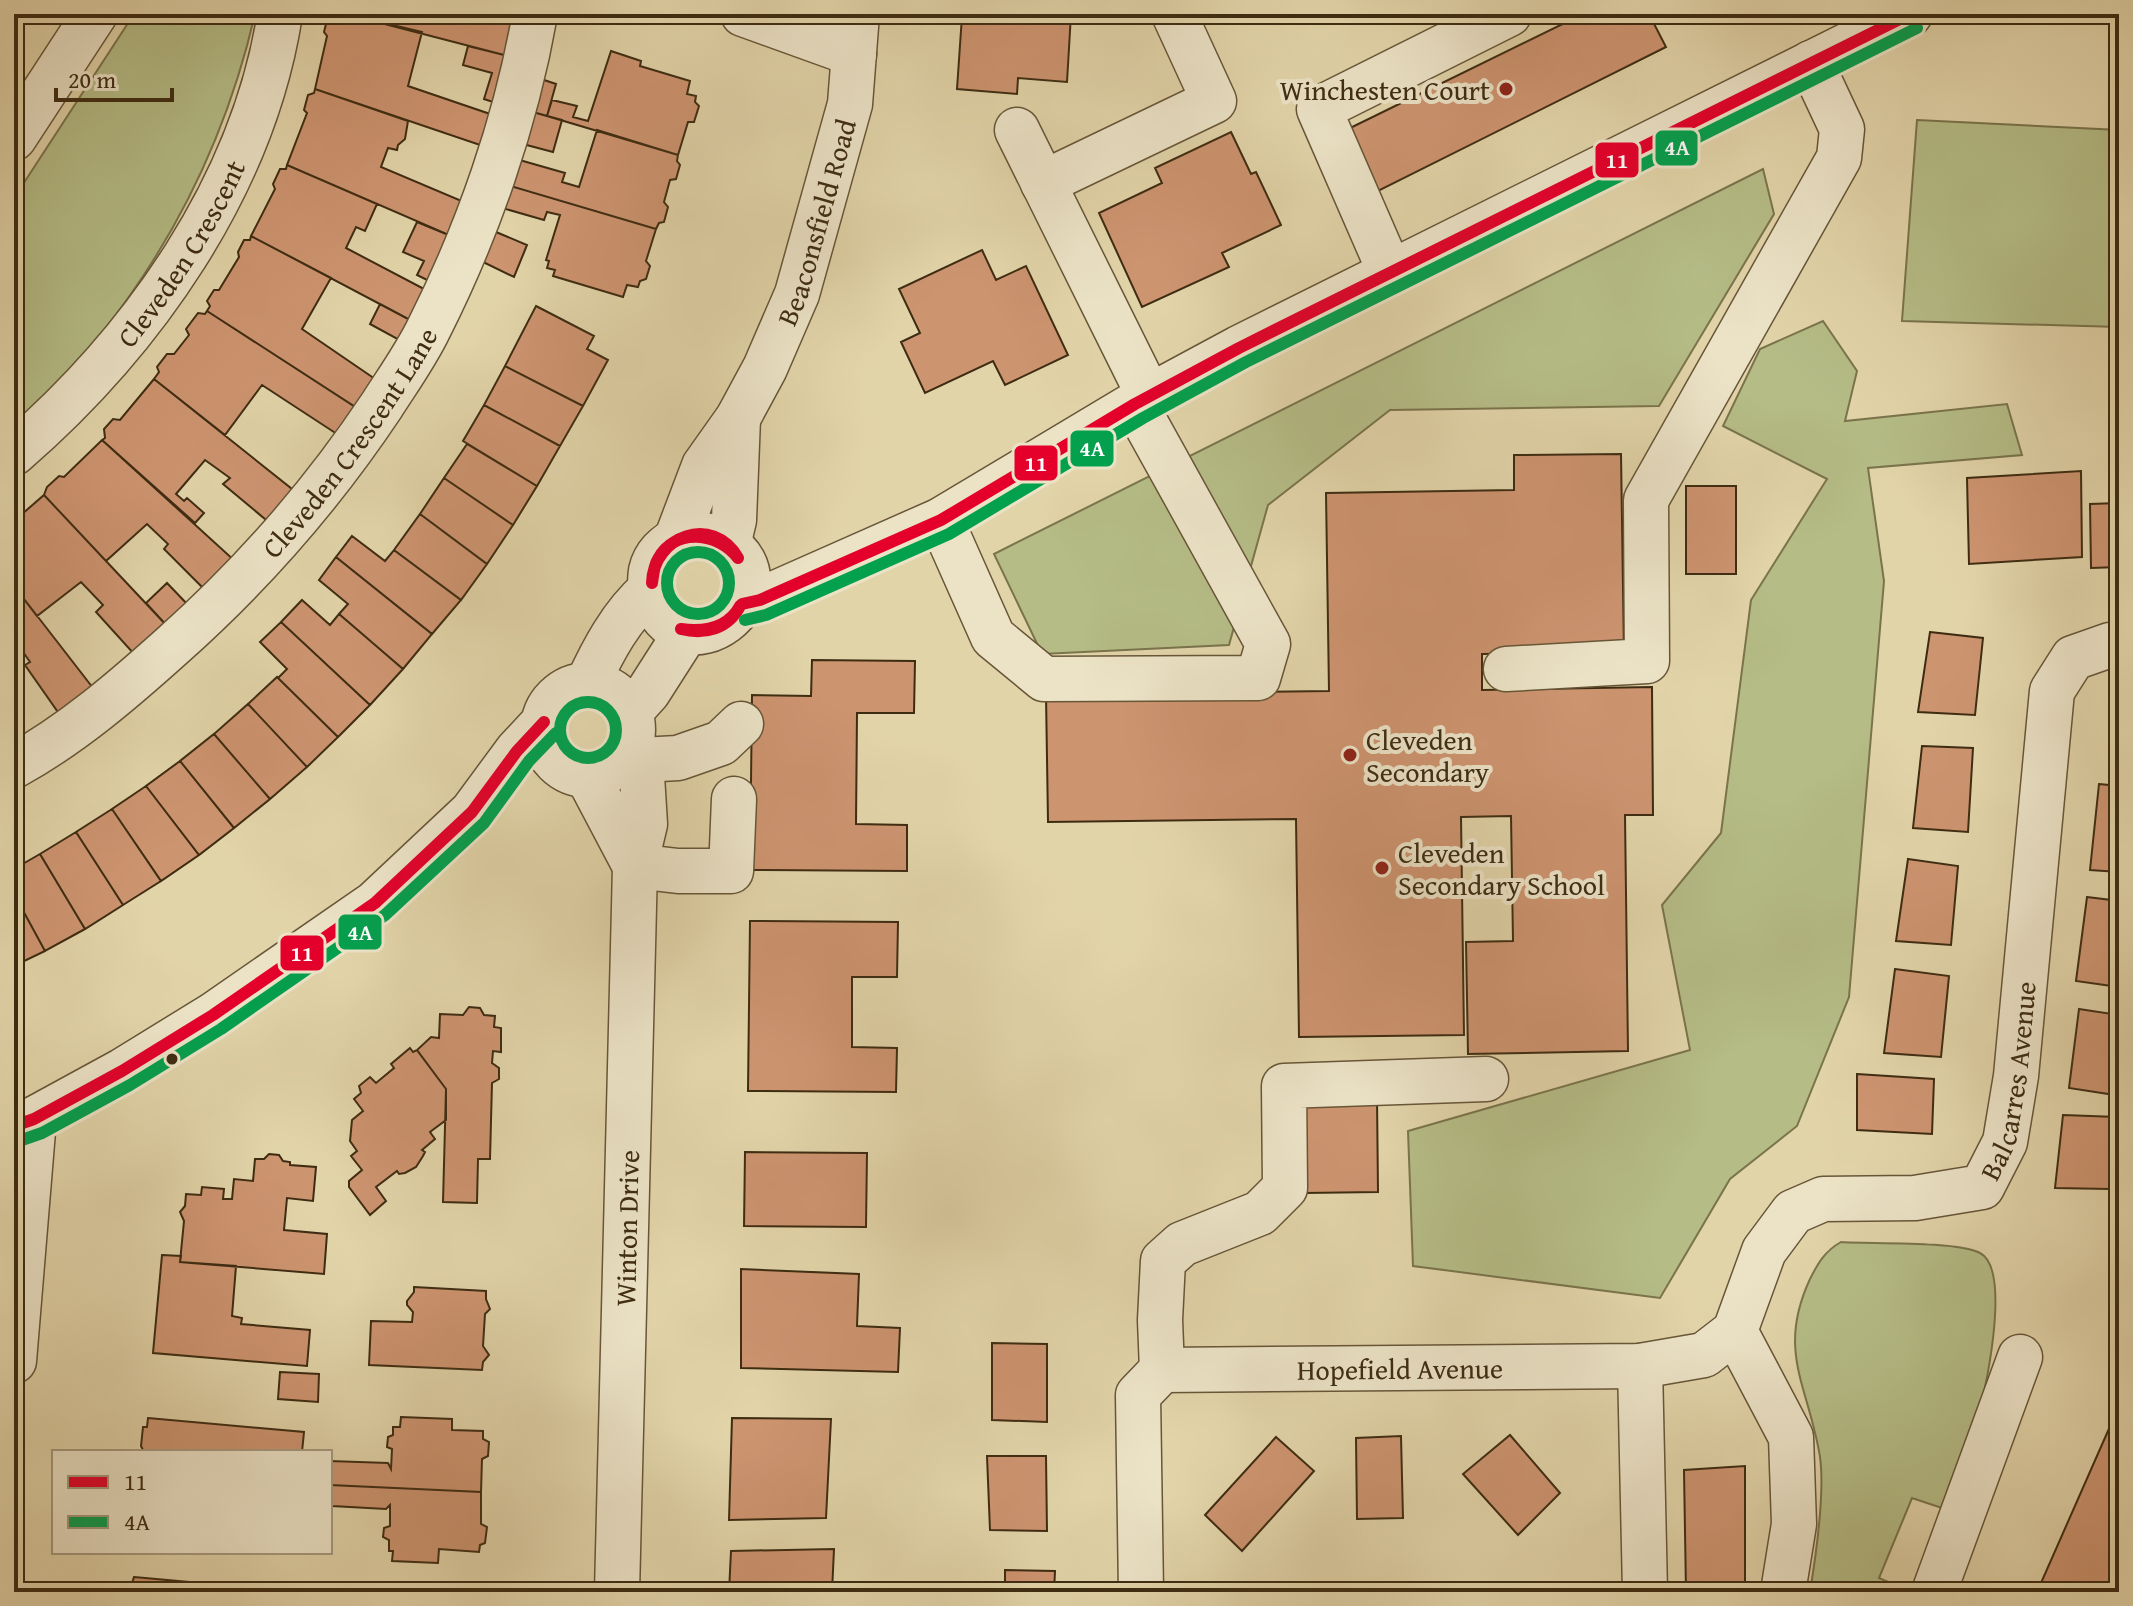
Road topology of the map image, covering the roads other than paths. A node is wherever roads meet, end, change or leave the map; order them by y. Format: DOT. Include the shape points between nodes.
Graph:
graph roads {
  1 [pos="95,14"];
  2 [pos="280,14"];
  3 [pos="535,14"];
  4 [pos="743,14"];
  5 [pos="1174,14"];
  6 [pos="1509,14"];
  7 [pos="1910,14"];
  8 [pos="856,34"];
  9 [pos="1811,63"];
  10 [pos="1017,130"];
  11 [pos="14,138"];
  12 [pos="1043,183"];
  13 [pos="1390,272"];
  14 [pos="1142,400"];
  15 [pos="738,418"];
  16 [pos="14,453"];
  17 [pos="941,520"];
  18 [pos="676,540"];
  19 [pos="734,551"];
  20 [pos="825,571"];
  21 [pos="650,590"];
  22 [pos="742,604"];
  23 [pos="687,631"];
  24 [pos="2119,645"];
  25 [pos="1506,669"];
  26 [pos="587,685"];
  27 [pos="544,722"];
  28 [pos="741,724"];
  29 [pos="632,741"];
  30 [pos="14,766"];
  31 [pos="576,772"];
  32 [pos="734,799"];
  33 [pos="472,812"];
  34 [pos="635,866"];
  35 [pos="1486,1079"];
  36 [pos="24,1123"];
  37 [pos="1735,1331"];
  38 [pos="2020,1357"];
  39 [pos="14,1361"];
  40 [pos="1640,1366"];
  41 [pos="1162,1370"];
  42 [pos="617,1592"];
  43 [pos="1141,1592"];
  44 [pos="1645,1592"];
  45 [pos="1783,1592"];
  46 [pos="1934,1592"];
  1 -- 11 [label="street"];
  2 -- 16 [label="street, Cleveden Crescent" via="255,116 180,264 86,385"];
  3 -- 30 [label="street, Cleveden Crescent Lane" via="492,177 458,266 428,331 358,442 302,514 204,617 97,710"];
  4 -- 8 [label="street"];
  5 -- 12 [label="street" via="1214,101"];
  6 -- 13 [label="street" via="1319,109"];
  7 -- 9 [label="street"];
  8 -- 15 [label="street, Beaconsfield Road" via="850,104 797,294"];
  9 -- 13 [label="street"];
  9 -- 25 [label="street" via="1842,129 1839,158 1646,500 1647,661"];
  10 -- 12 [label="street"];
  12 -- 14 [label="street"];
  13 -- 14 [label="street"];
  14 -- 17 [label="street"];
  14 -- 17 [label="street" via="1268,644 1258,678 1044,679 993,637"];
  15 -- 18 [label="street, Beaconsfield Road" via="704,466"];
  15 -- 19 [label="street, Beaconsfield Road"];
  17 -- 20 [label="street"];
  18 -- 19 [label="street" via="703,535"];
  18 -- 21 [label="street" via="660,552 651,570"];
  19 -- 20 [label="street"];
  19 -- 22 [label="street" via="746,572"];
  20 -- 22 [label="street"];
  21 -- 23 [label="street" via="662,616"];
  21 -- 26 [label="street" via="603,648"];
  22 -- 23 [label="street" via="719,627"];
  23 -- 29 [label="street" via="648,692"];
  24 -- 37 [label="street, Balcarres Avenue" via="2073,658 2052,691 2016,1076 2005,1142 1982,1187 1915,1198 1823,1199 1793,1212 1764,1251"];
  26 -- 27 [label="street" via="559,695"];
  26 -- 29 [label="street" via="616,695"];
  27 -- 31 [label="street" via="548,751"];
  27 -- 33 [label="street"];
  28 -- 29 [label="street" via="721,743 678,758"];
  29 -- 31 [label="street" via="611,768"];
  29 -- 34 [label="street, Winton Drive" via="645,824"];
  31 -- 33 [label="street"];
  31 -- 34 [label="street, Winton Drive"];
  32 -- 34 [label="street" via="731,871"];
  33 -- 36 [label="street" via="375,903 213,1015"];
  34 -- 42 [label="street, Winton Drive"];
  35 -- 41 [label="street" via="1284,1086 1285,1188 1260,1213 1182,1244 1163,1261"];
  36 -- 39 [label="street"];
  37 -- 40 [label="street" via="1704,1355"];
  37 -- 45 [label="street" via="1791,1437 1794,1524"];
  38 -- 46 [label="street"];
  40 -- 41 [label="street, Hopefield Avenue"];
  40 -- 44 [label="street"];
  41 -- 43 [label="street" via="1138,1395"];
}
